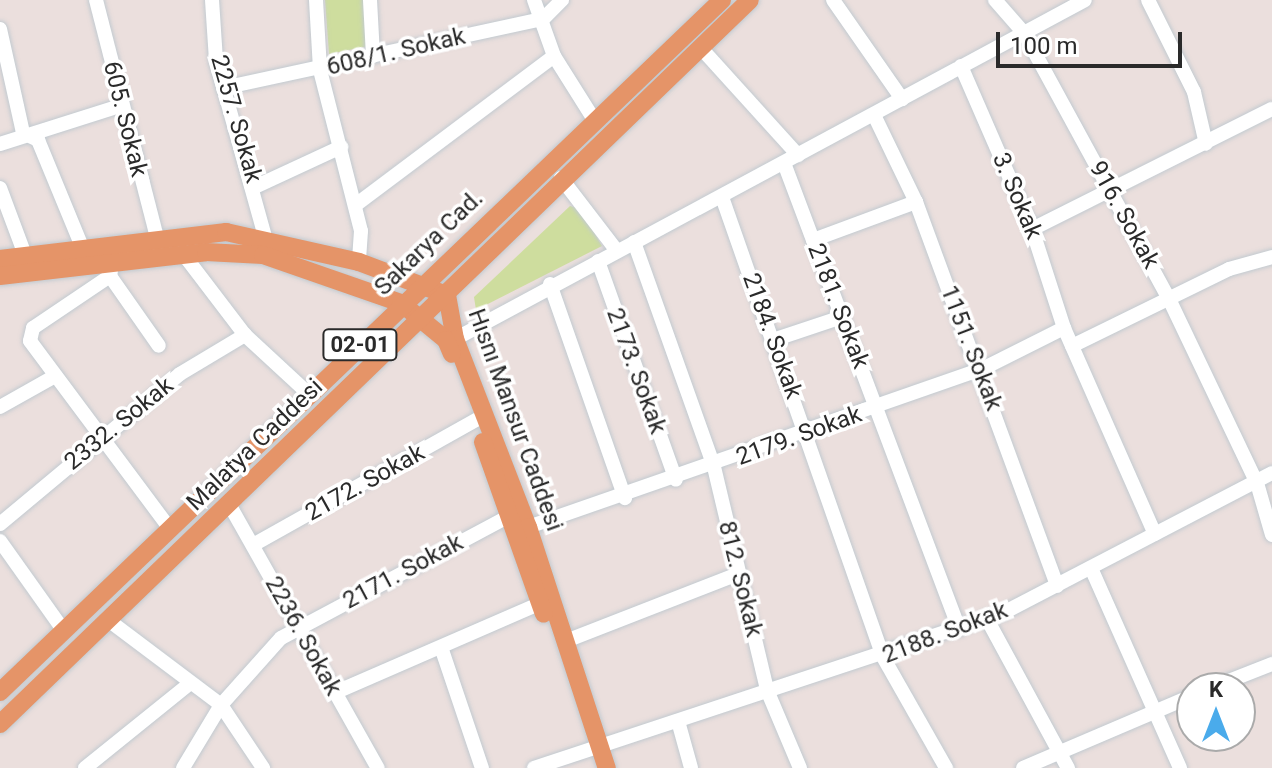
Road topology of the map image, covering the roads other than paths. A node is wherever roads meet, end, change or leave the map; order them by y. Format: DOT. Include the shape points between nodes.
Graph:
graph roads {
  1 [pos="96,0"];
  2 [pos="212,0"];
  3 [pos="316,0"];
  4 [pos="370,0"];
  5 [pos="534,0"];
  6 [pos="562,0"];
  7 [pos="750,0"];
  8 [pos="833,0"];
  9 [pos="995,0"];
  10 [pos="1085,0"];
  11 [pos="1148,0"];
  12 [pos="711,4"];
  13 [pos="543,19"];
  14 [pos="0,29"];
  15 [pos="1024,33"];
  16 [pos="700,47"];
  17 [pos="373,56"];
  18 [pos="554,56"];
  19 [pos="961,66"];
  20 [pos="320,70"];
  21 [pos="223,88"];
  22 [pos="902,99"];
  23 [pos="120,106"];
  24 [pos="1272,109"];
  25 [pos="874,115"];
  26 [pos="595,121"];
  27 [pos="23,133"];
  28 [pos="0,144"];
  29 [pos="1206,144"];
  30 [pos="341,147"];
  31 [pos="798,155"];
  32 [pos="784,163"];
  33 [pos="561,178"];
  34 [pos="257,186"];
  35 [pos="0,188"];
  36 [pos="1112,193"];
  37 [pos="722,197"];
  38 [pos="916,202"];
  39 [pos="357,204"];
  40 [pos="1032,229"];
  41 [pos="265,237"];
  42 [pos="157,238"];
  43 [pos="813,240"];
  44 [pos="634,242"];
  45 [pos="83,249"];
  46 [pos="617,251"];
  47 [pos="25,255"];
  48 [pos="184,255"];
  49 [pos="1272,257"];
  50 [pos="0,259"];
  51 [pos="598,261"];
  52 [pos="359,262"];
  53 [pos="111,270"];
  54 [pos="0,276"];
  55 [pos="419,284"];
  56 [pos="550,284"];
  57 [pos="447,295"];
  58 [pos="1170,301"];
  59 [pos="401,303"];
  60 [pos="842,317"];
  61 [pos="423,319"];
  62 [pos="1064,328"];
  63 [pos="245,335"];
  64 [pos="455,339"];
  65 [pos="773,340"];
  66 [pos="159,346"];
  67 [pos="1072,346"];
  68 [pos="980,370"];
  69 [pos="55,376"];
  70 [pos="311,396"];
  71 [pos="2,401"];
  72 [pos="877,408"];
  73 [pos="476,420"];
  74 [pos="807,433"];
  75 [pos="101,435"];
  76 [pos="714,467"];
  77 [pos="1272,473"];
  78 [pos="676,480"];
  79 [pos="1257,483"];
  80 [pos="625,498"];
  81 [pos="229,504"];
  82 [pos="508,517"];
  83 [pos="0,524"];
  84 [pos="528,527"];
  85 [pos="170,529"];
  86 [pos="1155,534"];
  87 [pos="1272,535"];
  88 [pos="0,541"];
  89 [pos="253,545"];
  90 [pos="1091,568"];
  91 [pos="738,574"];
  92 [pos="1057,586"];
  93 [pos="541,603"];
  94 [pos="107,619"];
  95 [pos="987,619"];
  96 [pos="298,627"];
  97 [pos="959,629"];
  98 [pos="64,631"];
  99 [pos="566,641"];
  100 [pos="442,650"];
  101 [pos="883,657"];
  102 [pos="1272,664"];
  103 [pos="1252,672"];
  104 [pos="3,684"];
  105 [pos="189,684"];
  106 [pos="767,690"];
  107 [pos="334,693"];
  108 [pos="1176,702"];
  109 [pos="221,705"];
  110 [pos="1155,710"];
  111 [pos="678,721"];
  112 [pos="0,724"];
  113 [pos="594,747"];
  114 [pos="1058,750"];
  115 [pos="185,767"];
  116 [pos="85,768"];
  117 [pos="263,768"];
  118 [pos="378,768"];
  119 [pos="482,768"];
  120 [pos="534,768"];
  121 [pos="597,768"];
  122 [pos="607,768"];
  123 [pos="691,768"];
  124 [pos="800,768"];
  125 [pos="946,768"];
  126 [pos="1023,768"];
  127 [pos="1068,768"];
  128 [pos="1180,768"];
  1 -- 23 [label="street, 605. Sokak"];
  2 -- 21 [label="street, 2257. Sokak"];
  3 -- 20 [label="street"];
  4 -- 17 [label="street"];
  5 -- 13 [label="street"];
  6 -- 13 [label="street"];
  7 -- 16 [label="main road, Malatya Caddesi"];
  8 -- 22 [label="street"];
  9 -- 15 [label="street, 916. Sokak"];
  10 -- 15 [label="street"];
  11 -- 29 [label="street" via="1194,92"];
  12 -- 26 [label="main road, Sakarya Cad. / 02-01"];
  13 -- 17 [label="street, 608/1. Sokak"];
  13 -- 18 [label="street"];
  14 -- 27 [label="street"];
  15 -- 19 [label="street"];
  15 -- 36 [label="street, 916. Sokak"];
  16 -- 31 [label="street"];
  16 -- 33 [label="main road, Malatya Caddesi"];
  17 -- 20 [label="street, 608/1. Sokak"];
  18 -- 26 [label="street"];
  18 -- 39 [label="street"];
  19 -- 22 [label="street"];
  19 -- 40 [label="street, 3. Sokak"];
  20 -- 21 [label="street, 608/1. Sokak"];
  20 -- 30 [label="street"];
  21 -- 34 [label="street, 2257. Sokak"];
  22 -- 25 [label="street"];
  23 -- 27 [label="street"];
  23 -- 42 [label="street, 605. Sokak"];
  24 -- 29 [label="street"];
  25 -- 31 [label="street"];
  25 -- 38 [label="street, 1151. Sokak"];
  26 -- 55 [label="main road, Sakarya Cad. / 02-01"];
  27 -- 28 [label="street"];
  27 -- 45 [label="street" via="38,140"];
  29 -- 36 [label="street"];
  30 -- 34 [label="street"];
  30 -- 39 [label="street"];
  31 -- 32 [label="street"];
  32 -- 37 [label="street"];
  32 -- 43 [label="street, 2181. Sokak"];
  33 -- 46 [label="street"];
  33 -- 57 [label="main road, Malatya Caddesi"];
  34 -- 41 [label="street, 2257. Sokak"];
  35 -- 47 [label="street"];
  36 -- 40 [label="street"];
  36 -- 58 [label="street, 916. Sokak"];
  37 -- 44 [label="street"];
  37 -- 65 [label="street, 2184. Sokak"];
  38 -- 43 [label="street"];
  38 -- 68 [label="street, 1151. Sokak"];
  39 -- 52 [label="street"];
  40 -- 62 [label="street, 3. Sokak"];
  41 -- 42 [label="main road, Hısnı Mansur Caddesi" via="226,232"];
  41 -- 52 [label="main road, Hısnı Mansur Caddesi"];
  42 -- 45 [label="main road, Hısnı Mansur Caddesi"];
  43 -- 60 [label="street, 2181. Sokak"];
  44 -- 46 [label="street"];
  44 -- 76 [label="street, 812. Sokak"];
  45 -- 47 [label="main road, Hısnı Mansur Caddesi"];
  46 -- 51 [label="street"];
  47 -- 50 [label="main road, Hısnı Mansur Caddesi"];
  48 -- 53 [label="main road"];
  48 -- 59 [label="main road" via="263,255"];
  48 -- 63 [label="street"];
  49 -- 58 [label="street"];
  51 -- 56 [label="street"];
  51 -- 78 [label="street, 2173. Sokak"];
  52 -- 55 [label="main road, Hısnı Mansur Caddesi"];
  53 -- 54 [label="main road"];
  53 -- 66 [label="street"];
  53 -- 69 [label="street" via="30,332"];
  55 -- 57 [label="main road, Hısnı Mansur Caddesi"];
  55 -- 59 [label="main road, Sakarya Cad. / 02-01"];
  56 -- 64 [label="street"];
  56 -- 80 [label="street"];
  57 -- 61 [label="main road, Malatya Caddesi"];
  57 -- 64 [label="main road, Hısnı Mansur Caddesi"];
  58 -- 67 [label="street"];
  58 -- 79 [label="street, 916. Sokak"];
  59 -- 61 [label="main road"];
  59 -- 70 [label="main road, Sakarya Cad. / 02-01"];
  60 -- 65 [label="street"];
  60 -- 72 [label="street, 2181. Sokak"];
  61 -- 73 [label="main road" via="446,340"];
  61 -- 81 [label="main road, Malatya Caddesi"];
  62 -- 67 [label="street, 3. Sokak"];
  62 -- 68 [label="street, 2179. Sokak"];
  63 -- 70 [label="street"];
  63 -- 75 [label="street, 2332. Sokak"];
  64 -- 84 [label="main road, Hısnı Mansur Caddesi"];
  65 -- 74 [label="street, 2184. Sokak"];
  67 -- 86 [label="street, 3. Sokak"];
  68 -- 72 [label="street, 2179. Sokak"];
  68 -- 92 [label="street, 1151. Sokak"];
  69 -- 71 [label="street"];
  69 -- 75 [label="street"];
  70 -- 85 [label="main road, Sakarya Cad. / 02-01"];
  72 -- 74 [label="street, 2179. Sokak"];
  72 -- 97 [label="street, 2181. Sokak"];
  73 -- 82 [label="main road"];
  73 -- 89 [label="street, 2172. Sokak"];
  74 -- 76 [label="street, 2179. Sokak"];
  74 -- 101 [label="street, 2184. Sokak"];
  75 -- 83 [label="street, 2332. Sokak"];
  75 -- 85 [label="street"];
  76 -- 78 [label="street, 2179. Sokak"];
  76 -- 91 [label="street, 812. Sokak"];
  77 -- 79 [label="street, 2188. Sokak"];
  78 -- 80 [label="street, 2179. Sokak"];
  79 -- 86 [label="street, 2188. Sokak"];
  79 -- 87 [label="street, 916. Sokak"];
  80 -- 84 [label="street, 2179. Sokak"];
  81 -- 89 [label="street, 2236. Sokak"];
  81 -- 94 [label="main road, Malatya Caddesi"];
  82 -- 93 [label="main road"];
  82 -- 96 [label="street, 2171. Sokak"];
  84 -- 99 [label="main road, Hısnı Mansur Caddesi"];
  85 -- 98 [label="main road, Sakarya Cad. / 02-01"];
  86 -- 90 [label="street, 2188. Sokak"];
  88 -- 98 [label="street"];
  89 -- 96 [label="street, 2236. Sokak"];
  90 -- 92 [label="street, 2188. Sokak"];
  90 -- 110 [label="street"];
  91 -- 99 [label="street"];
  91 -- 106 [label="street, 812. Sokak"];
  92 -- 95 [label="street, 2188. Sokak"];
  93 -- 100 [label="street"];
  93 -- 113 [label="main road"];
  94 -- 105 [label="street"];
  94 -- 112 [label="main road, Malatya Caddesi"];
  95 -- 97 [label="street, 2188. Sokak"];
  95 -- 114 [label="street"];
  96 -- 107 [label="street, 2236. Sokak"];
  96 -- 109 [label="street, 2171. Sokak"];
  97 -- 101 [label="street, 2188. Sokak"];
  98 -- 104 [label="main road, Sakarya Cad. / 02-01"];
  99 -- 113 [label="main road, Hısnı Mansur Caddesi"];
  100 -- 107 [label="street"];
  100 -- 119 [label="street"];
  101 -- 106 [label="street, 2188. Sokak"];
  101 -- 125 [label="street, 2184. Sokak"];
  102 -- 103 [label="street"];
  105 -- 109 [label="street"];
  105 -- 116 [label="street"];
  106 -- 111 [label="street, 2188. Sokak"];
  106 -- 124 [label="street, 812. Sokak"];
  107 -- 118 [label="street, 2236. Sokak"];
  108 -- 110 [label="street"];
  109 -- 115 [label="street, 2171. Sokak"];
  109 -- 117 [label="street"];
  110 -- 114 [label="street"];
  110 -- 128 [label="street"];
  111 -- 113 [label="street, 2188. Sokak"];
  111 -- 123 [label="street"];
  113 -- 120 [label="street, 2188. Sokak"];
  113 -- 121 [label="main road"];
  113 -- 122 [label="main road, Hısnı Mansur Caddesi"];
  114 -- 126 [label="street"];
  114 -- 127 [label="street"];
}
